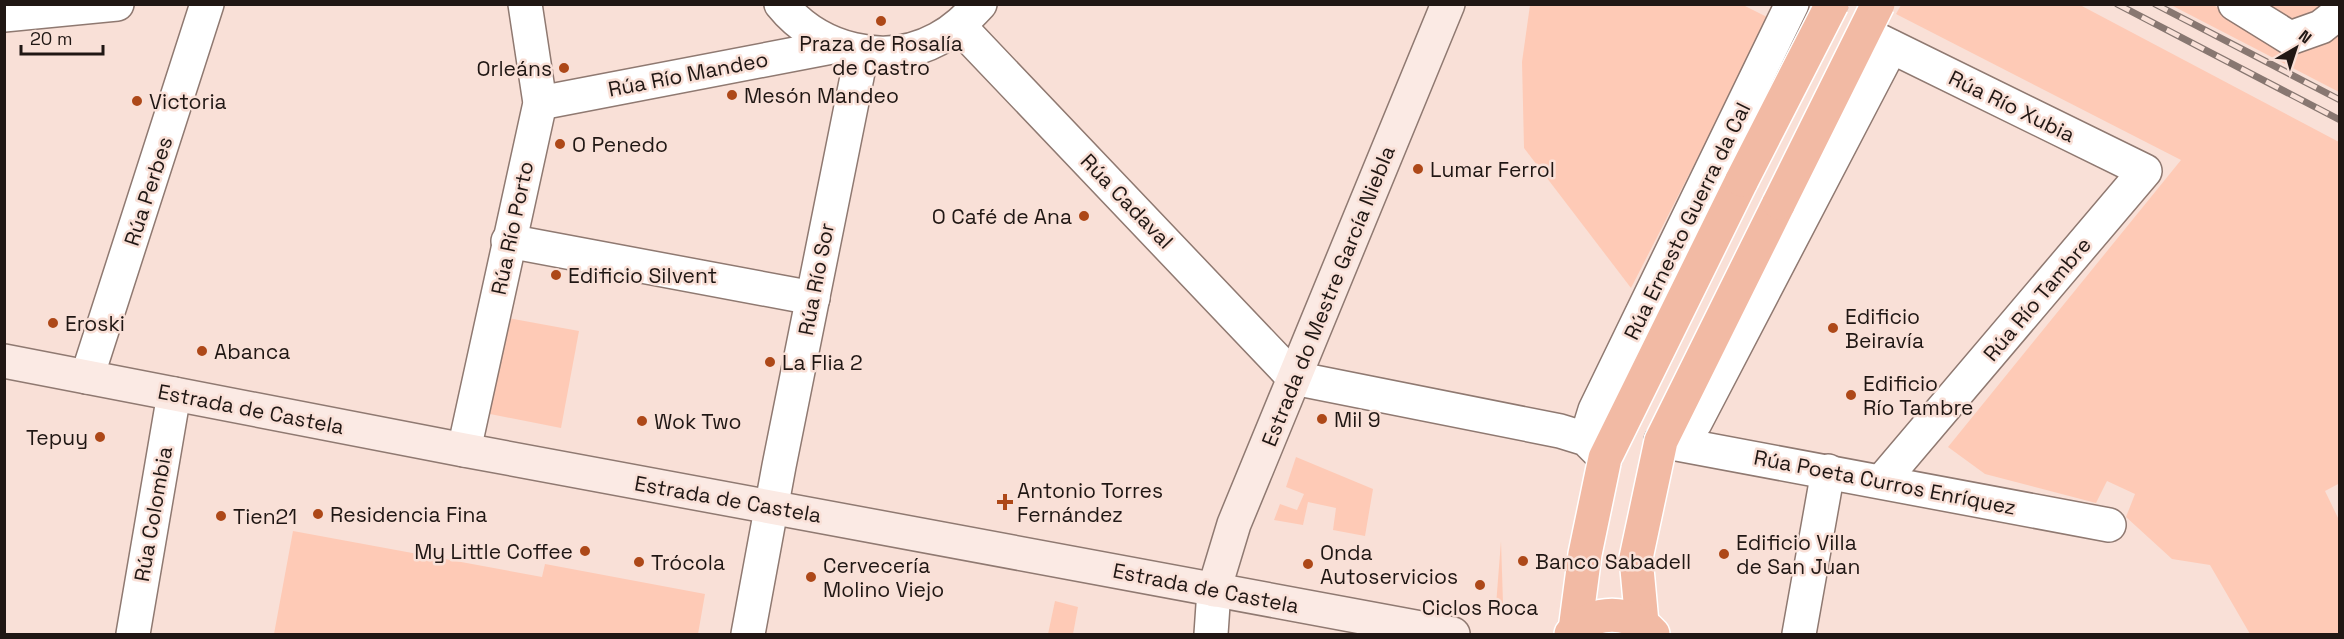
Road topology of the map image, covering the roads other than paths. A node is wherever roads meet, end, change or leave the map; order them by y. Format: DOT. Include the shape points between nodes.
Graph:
graph roads {
  1 [pos="117,4"];
  2 [pos="207,4"];
  3 [pos="525,4"];
  4 [pos="781,4"];
  5 [pos="1448,4"];
  6 [pos="1878,4"];
  7 [pos="2235,4"];
  8 [pos="1810,5"];
  9 [pos="2340,12"];
  10 [pos="4,15"];
  11 [pos="970,15"];
  12 [pos="850,49"];
  13 [pos="540,103"];
  14 [pos="2145,171"];
  15 [pos="508,241"];
  16 [pos="813,297"];
  17 [pos="4,362"];
  18 [pos="87,377"];
  19 [pos="1294,378"];
  20 [pos="174,394"];
  21 [pos="1661,441"];
  22 [pos="1596,449"];
  23 [pos="464,450"];
  24 [pos="1828,471"];
  25 [pos="1882,481"];
  26 [pos="771,507"];
  27 [pos="2109,525"];
  28 [pos="1214,590"];
  29 [pos="1647,629"];
  30 [pos="1573,632"];
  31 [pos="133,634"];
  32 [pos="748,634"];
  33 [pos="1211,634"];
  34 [pos="1453,634"];
  35 [pos="1799,634"];
  1 -- 10 [label="street"];
  2 -- 18 [label="street, Rúa Perbes"];
  3 -- 13 [label="street, Rúa Río Porto"];
  4 -- 12 [label="street" via="813,34"];
  5 -- 19 [label="main road, Estrada do Mestre García Niebla"];
  6 -- 21 [label="highway, bridge"];
  7 -- 9 [label="street" via="2290,38 2321,27"];
  8 -- 22 [label="highway, bridge" via="1742,180"];
  8 -- 22 [label="street, Rúa Ernesto Guerra da Cal" via="1595,410"];
  11 -- 12 [label="street" via="936,40 911,50 887,53"];
  11 -- 19 [label="street, Rúa Cadaval"];
  12 -- 13 [label="street, Rúa Río Mandeo"];
  12 -- 16 [label="street, Rúa Río Sor"];
  13 -- 15 [label="street, Rúa Río Porto"];
  14 -- 21 [label="street, Rúa Río Xubia" via="1885,44 1695,423"];
  14 -- 25 [label="street, Rúa Río Tambre"];
  15 -- 16 [label="street"];
  15 -- 23 [label="street, Rúa Río Porto"];
  16 -- 26 [label="street, Rúa Río Sor"];
  17 -- 18 [label="main road, Estrada de Castela"];
  18 -- 20 [label="main road, Estrada de Castela"];
  19 -- 22 [label="street" via="1560,431"];
  19 -- 28 [label="main road, Estrada do Mestre García Niebla" via="1234,524"];
  20 -- 23 [label="main road, Estrada de Castela"];
  20 -- 31 [label="street, Rúa Colombia"];
  21 -- 24 [label="street, Rúa Poeta Curros Enríquez"];
  21 -- 29 [label="highway" via="1636,558"];
  22 -- 30 [label="highway"];
  23 -- 26 [label="main road, Estrada de Castela"];
  24 -- 25 [label="street, Rúa Poeta Curros Enríquez"];
  24 -- 35 [label="street"];
  25 -- 27 [label="street, Rúa Poeta Curros Enríquez"];
  26 -- 28 [label="main road, Estrada de Castela"];
  26 -- 32 [label="street, Rúa Río Sor"];
  28 -- 33 [label="street"];
  28 -- 34 [label="main road, Estrada de Castela"];
  29 -- 30 [label="highway" via="1625,616 1607,615 1590,620"];
}
